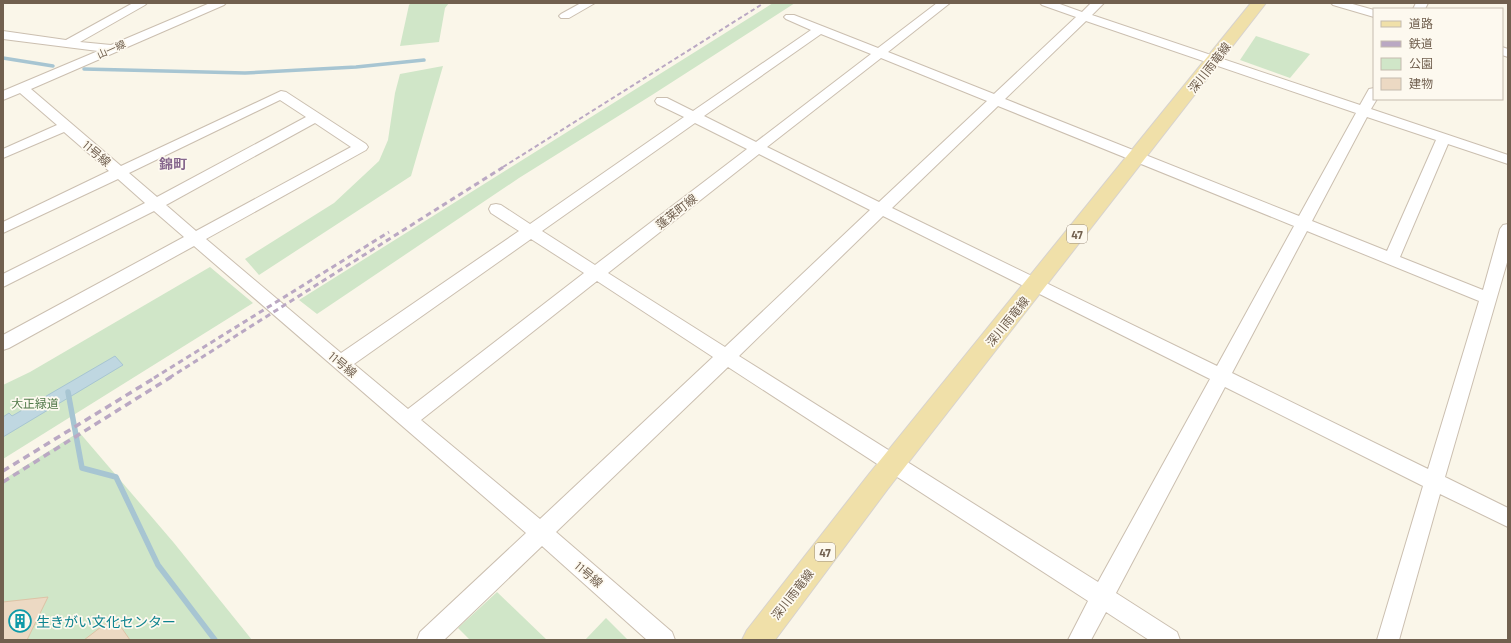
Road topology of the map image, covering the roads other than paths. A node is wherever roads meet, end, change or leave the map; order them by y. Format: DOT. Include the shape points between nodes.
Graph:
graph roads {
  1 [pos="141,3"];
  2 [pos="220,3"];
  3 [pos="589,3"];
  4 [pos="944,3"];
  5 [pos="1046,3"];
  6 [pos="1098,3"];
  7 [pos="1259,3"];
  8 [pos="1337,3"];
  9 [pos="1373,14"];
  10 [pos="565,16"];
  11 [pos="1084,16"];
  12 [pos="790,17"];
  13 [pos="820,29"];
  14 [pos="3,35"];
  15 [pos="69,43"];
  16 [pos="111,49"];
  17 [pos="879,53"];
  18 [pos="1215,60"];
  19 [pos="22,88"];
  20 [pos="1373,94"];
  21 [pos="3,96"];
  22 [pos="994,100"];
  23 [pos="662,101"];
  24 [pos="1364,111"];
  25 [pos="693,116"];
  26 [pos="317,117"];
  27 [pos="66,126"];
  28 [pos="1444,138"];
  29 [pos="759,148"];
  30 [pos="3,154"];
  31 [pos="1137,157"];
  32 [pos="1508,160"];
  33 [pos="119,172"];
  34 [pos="155,204"];
  35 [pos="496,209"];
  36 [pos="882,210"];
  37 [pos="1302,223"];
  38 [pos="3,228"];
  39 [pos="1508,229"];
  40 [pos="529,231"];
  41 [pos="196,238"];
  42 [pos="1391,259"];
  43 [pos="596,273"];
  44 [pos="1502,280"];
  45 [pos="3,281"];
  46 [pos="1036,286"];
  47 [pos="1487,298"];
  48 [pos="3,343"];
  49 [pos="726,356"];
  50 [pos="341,363"];
  51 [pos="1221,377"];
  52 [pos="408,419"];
  53 [pos="893,464"];
  54 [pos="1433,481"];
  55 [pos="1508,518"];
  56 [pos="541,532"];
  57 [pos="1103,597"];
  58 [pos="428,640"];
  59 [pos="664,640"];
  60 [pos="757,640"];
  61 [pos="1079,640"];
  62 [pos="1169,640"];
  63 [pos="1388,640"];
  1 -- 15 [label="street"];
  2 -- 16 [label="street, 山一線"];
  3 -- 10 [label="street"];
  4 -- 17 [label="street, 蓬莱町線"];
  5 -- 11 [label="street"];
  6 -- 11 [label="street"];
  7 -- 18 [label="main road, 深川雨竜線 / 47"];
  8 -- 9 [label="street"];
  11 -- 18 [label="street"];
  11 -- 22 [label="street"];
  12 -- 13 [label="street"];
  13 -- 17 [label="street"];
  13 -- 25 [label="street"];
  14 -- 15 [label="street"];
  15 -- 16 [label="street"];
  16 -- 19 [label="street, 山一線"];
  17 -- 22 [label="street"];
  17 -- 29 [label="street, 蓬莱町線"];
  18 -- 24 [label="street"];
  18 -- 31 [label="main road, 深川雨竜線 / 47"];
  19 -- 21 [label="street, 山一線"];
  19 -- 27 [label="street, 11号線"];
  20 -- 24 [label="street"];
  22 -- 31 [label="street"];
  22 -- 36 [label="street"];
  23 -- 25 [label="street"];
  24 -- 28 [label="street"];
  24 -- 37 [label="street"];
  25 -- 29 [label="street"];
  25 -- 40 [label="street"];
  26 -- 33 [label="street" via="281,95"];
  26 -- 34 [label="street"];
  26 -- 41 [label="street" via="361,146"];
  27 -- 30 [label="street"];
  27 -- 33 [label="street, 11号線"];
  28 -- 32 [label="street"];
  28 -- 42 [label="street"];
  29 -- 36 [label="street"];
  29 -- 43 [label="street, 蓬莱町線"];
  31 -- 37 [label="street"];
  31 -- 46 [label="main road, 深川雨竜線 / 47"];
  33 -- 34 [label="street, 11号線"];
  33 -- 38 [label="street"];
  34 -- 41 [label="street, 11号線"];
  34 -- 45 [label="street"];
  35 -- 40 [label="street"];
  36 -- 46 [label="street"];
  36 -- 49 [label="street"];
  37 -- 42 [label="street"];
  37 -- 51 [label="street"];
  39 -- 44 [label="street"];
  40 -- 43 [label="street"];
  40 -- 50 [label="street"];
  41 -- 48 [label="street"];
  41 -- 50 [label="street, 11号線"];
  42 -- 47 [label="street"];
  43 -- 49 [label="street"];
  43 -- 52 [label="street, 蓬莱町線"];
  44 -- 47 [label="street"];
  46 -- 51 [label="street"];
  46 -- 53 [label="main road, 深川雨竜線 / 47"];
  47 -- 54 [label="street"];
  49 -- 53 [label="street"];
  49 -- 56 [label="street"];
  50 -- 52 [label="street, 11号線"];
  51 -- 54 [label="street"];
  51 -- 57 [label="street"];
  52 -- 56 [label="street, 11号線"];
  53 -- 57 [label="street"];
  53 -- 60 [label="main road, 深川雨竜線 / 47"];
  54 -- 55 [label="street"];
  54 -- 63 [label="street"];
  56 -- 58 [label="street"];
  56 -- 59 [label="street, 11号線"];
  57 -- 61 [label="street"];
  57 -- 62 [label="street"];
}
